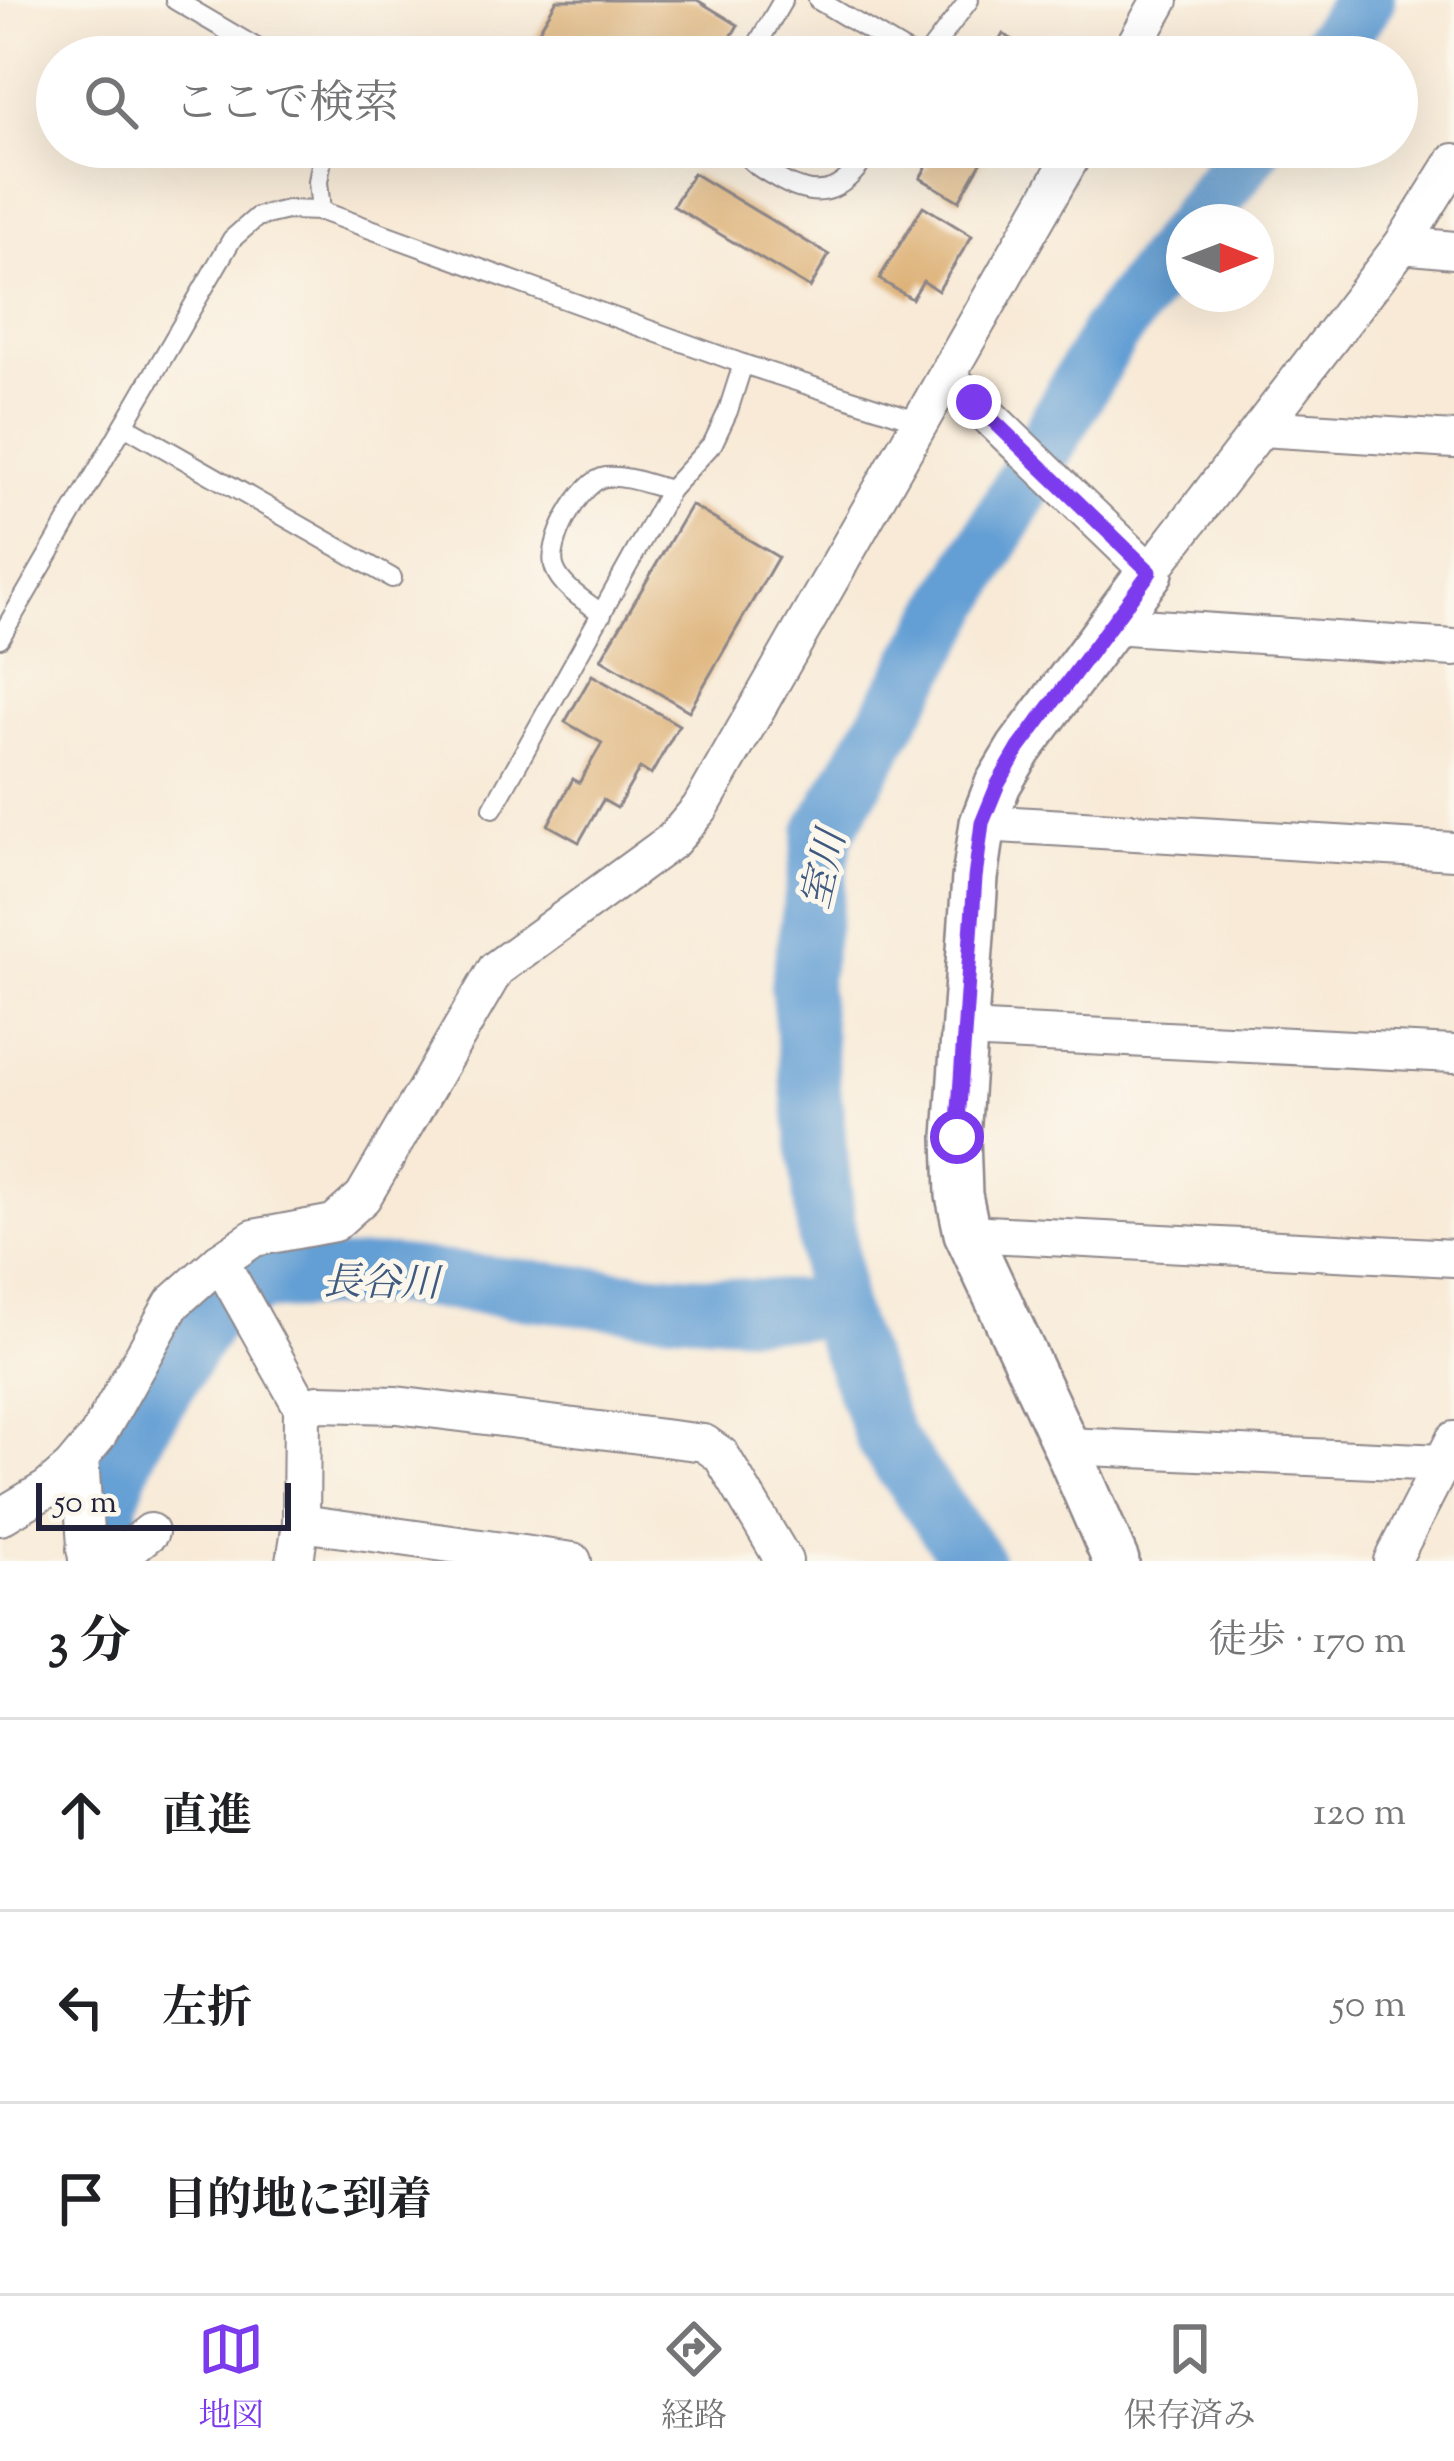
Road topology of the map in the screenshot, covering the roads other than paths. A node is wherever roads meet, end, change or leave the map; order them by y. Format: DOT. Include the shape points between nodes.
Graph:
graph roads {
  1 [pos="175,0"];
  2 [pos="783,0"];
  3 [pos="818,0"];
  4 [pos="969,0"];
  5 [pos="1160,0"];
  6 [pos="236,36"];
  7 [pos="762,36"];
  8 [pos="879,36"];
  9 [pos="942,36"];
  10 [pos="1140,36"];
  11 [pos="1454,162"];
  12 [pos="320,168"];
  13 [pos="758,168"];
  14 [pos="858,168"];
  15 [pos="1065,168"];
  16 [pos="321,211"];
  17 [pos="1402,245"];
  18 [pos="1454,250"];
  19 [pos="743,364"];
  20 [pos="947,376"];
  21 [pos="920,421"];
  22 [pos="124,425"];
  23 [pos="1261,428"];
  24 [pos="1454,440"];
  25 [pos="670,490"];
  26 [pos="1136,558"];
  27 [pos="392,578"];
  28 [pos="602,614"];
  29 [pos="1111,625"];
  30 [pos="0,638"];
  31 [pos="1454,648"];
  32 [pos="493,808"];
  33 [pos="982,823"];
  34 [pos="1454,851"];
  35 [pos="964,1030"];
  36 [pos="1454,1054"];
  37 [pos="967,1233"];
  38 [pos="1454,1258"];
  39 [pos="220,1261"];
  40 [pos="302,1407"];
  41 [pos="1066,1446"];
  42 [pos="1448,1451"];
  43 [pos="80,1458"];
  44 [pos="0,1517"];
  45 [pos="301,1523"];
  46 [pos="109,1548"];
  47 [pos="295,1561"];
  48 [pos="573,1561"];
  49 [pos="784,1561"];
  50 [pos="1116,1561"];
  51 [pos="1393,1561"];
  1 -- 6 [label="lane"];
  2 -- 7 [label="lane"];
  3 -- 8 [label="lane"];
  4 -- 9 [label="lane"];
  5 -- 10 [label="street"];
  11 -- 17 [label="street"];
  12 -- 16 [label="lane"];
  13 -- 14 [label="lane" via="818,193 848,182"];
  15 -- 20 [label="street"];
  16 -- 19 [label="lane"];
  16 -- 22 [label="lane" via="256,217 232,239"];
  17 -- 18 [label="street"];
  17 -- 23 [label="street"];
  19 -- 21 [label="lane"];
  19 -- 25 [label="lane" via="713,443"];
  20 -- 21 [label="street"];
  20 -- 26 [label="street"];
  21 -- 39 [label="street" via="700,808 673,840 496,969 353,1208 334,1223 254,1238"];
  22 -- 27 [label="lane"];
  22 -- 30 [label="lane"];
  23 -- 24 [label="street"];
  23 -- 26 [label="street"];
  25 -- 28 [label="lane"];
  25 -- 28 [label="lane" via="596,479 555,538 554,568"];
  26 -- 29 [label="street"];
  28 -- 32 [label="lane"];
  29 -- 31 [label="street"];
  29 -- 33 [label="street" via="1019,748"];
  33 -- 34 [label="street"];
  33 -- 35 [label="street"];
  35 -- 36 [label="street"];
  35 -- 37 [label="street" via="957,1137"];
  37 -- 38 [label="street"];
  37 -- 41 [label="street"];
  39 -- 40 [label="street"];
  39 -- 43 [label="street" via="172,1304"];
  40 -- 45 [label="street"];
  40 -- 49 [label="street" via="396,1405 704,1443 721,1455"];
  41 -- 42 [label="street"];
  41 -- 50 [label="street"];
  42 -- 51 [label="street"];
  43 -- 44 [label="street"];
  43 -- 46 [label="street"];
  45 -- 47 [label="street"];
  45 -- 48 [label="street"];
}
